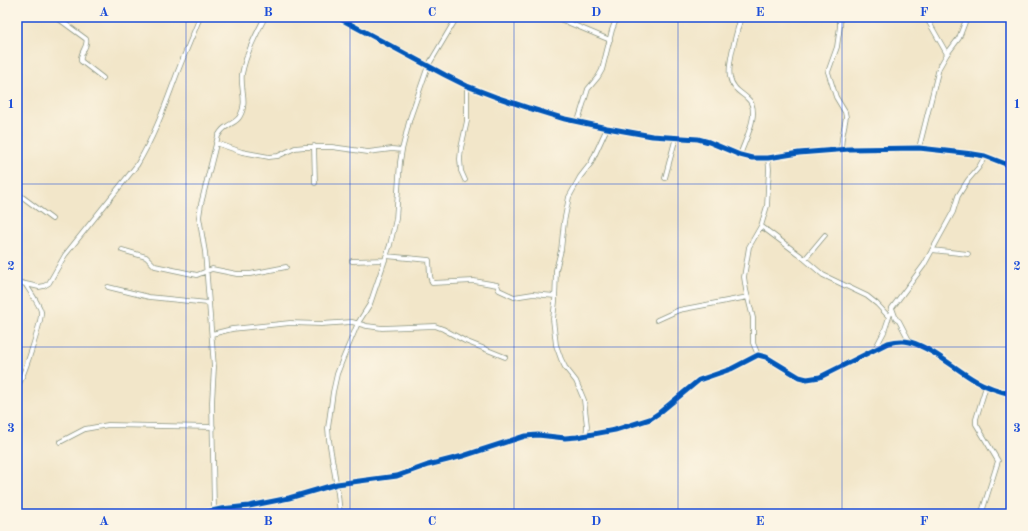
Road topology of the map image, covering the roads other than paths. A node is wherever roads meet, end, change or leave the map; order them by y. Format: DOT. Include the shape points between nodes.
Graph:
graph roads {
  1 [pos="56,17"];
  2 [pos="200,17"];
  3 [pos="266,17"];
  4 [pos="337,17"];
  5 [pos="457,17"];
  6 [pos="555,17"];
  7 [pos="617,17"];
  8 [pos="741,17"];
  9 [pos="837,17"];
  10 [pos="926,17"];
  11 [pos="967,17"];
  12 [pos="610,40"];
  13 [pos="947,54"];
  14 [pos="428,66"];
  15 [pos="103,78"];
  16 [pos="467,86"];
  17 [pos="578,121"];
  18 [pos="607,128"];
  19 [pos="676,137"];
  20 [pos="216,143"];
  21 [pos="314,146"];
  22 [pos="920,148"];
  23 [pos="841,149"];
  24 [pos="402,150"];
  25 [pos="740,155"];
  26 [pos="985,156"];
  27 [pos="768,158"];
  28 [pos="990,159"];
  29 [pos="982,162"];
  30 [pos="1011,166"];
  31 [pos="665,178"];
  32 [pos="465,180"];
  33 [pos="315,183"];
  34 [pos="17,193"];
  35 [pos="52,219"];
  36 [pos="761,226"];
  37 [pos="825,235"];
  38 [pos="122,250"];
  39 [pos="932,250"];
  40 [pos="968,254"];
  41 [pos="386,258"];
  42 [pos="805,259"];
  43 [pos="352,261"];
  44 [pos="286,268"];
  45 [pos="207,271"];
  46 [pos="17,282"];
  47 [pos="26,285"];
  48 [pos="108,287"];
  49 [pos="555,296"];
  50 [pos="748,297"];
  51 [pos="208,303"];
  52 [pos="892,308"];
  53 [pos="889,316"];
  54 [pos="657,320"];
  55 [pos="358,323"];
  56 [pos="212,334"];
  57 [pos="910,342"];
  58 [pos="875,349"];
  59 [pos="758,355"];
  60 [pos="505,357"];
  61 [pos="17,386"];
  62 [pos="986,386"];
  63 [pos="1011,394"];
  64 [pos="213,427"];
  65 [pos="586,436"];
  66 [pos="60,442"];
  67 [pos="337,484"];
  68 [pos="214,510"];
  69 [pos="982,512"];
  70 [pos="198,514"];
  71 [pos="340,514"];
  1 -- 15 [label="street" via="86,39 81,61"];
  2 -- 47 [label="street" via="156,130 137,165 65,255 49,283 39,287"];
  3 -- 20 [label="street" via="246,55 242,75 244,96 240,116 225,127"];
  4 -- 14 [label="street"];
  5 -- 14 [label="street"];
  6 -- 12 [label="street"];
  7 -- 12 [label="street"];
  8 -- 25 [label="street" via="729,74 733,85 753,104 754,116"];
  9 -- 23 [label="street" via="840,22 837,47 828,72 846,117"];
  10 -- 13 [label="street"];
  11 -- 13 [label="street" via="959,38"];
  12 -- 17 [label="street" via="602,70 588,90"];
  13 -- 22 [label="street" via="939,68"];
  14 -- 16 [label="street"];
  14 -- 24 [label="street"];
  16 -- 17 [label="street" via="516,104"];
  16 -- 32 [label="street" via="467,121 460,154 461,171"];
  17 -- 18 [label="street"];
  18 -- 19 [label="street" via="652,136"];
  18 -- 49 [label="street" via="591,163 569,197 556,270"];
  19 -- 25 [label="street" via="708,142"];
  19 -- 31 [label="street"];
  20 -- 21 [label="street" via="242,152 269,157 295,148"];
  20 -- 45 [label="street" via="199,217"];
  21 -- 24 [label="street" via="368,152"];
  21 -- 33 [label="street"];
  22 -- 23 [label="street"];
  22 -- 26 [label="street"];
  23 -- 27 [label="street"];
  24 -- 41 [label="street" via="396,219"];
  25 -- 27 [label="street"];
  26 -- 28 [label="street"];
  26 -- 29 [label="street"];
  27 -- 36 [label="street" via="767,206"];
  28 -- 29 [label="street"];
  28 -- 30 [label="street"];
  29 -- 39 [label="street" via="958,196 953,212"];
  34 -- 35 [label="street"];
  36 -- 42 [label="street"];
  36 -- 50 [label="street" via="747,254 744,284"];
  37 -- 42 [label="street"];
  38 -- 45 [label="street" via="146,257 155,266 197,275"];
  39 -- 40 [label="street"];
  39 -- 52 [label="street"];
  41 -- 43 [label="street"];
  41 -- 49 [label="street" via="429,260 432,283 474,281 497,284 499,290 514,297 534,294"];
  41 -- 55 [label="street" via="370,304"];
  42 -- 53 [label="street" via="823,275 868,296"];
  44 -- 45 [label="street" via="250,274 212,269"];
  45 -- 51 [label="street"];
  46 -- 47 [label="street"];
  47 -- 61 [label="street" via="41,312"];
  48 -- 51 [label="street" via="149,297"];
  49 -- 65 [label="street" via="553,319 556,345 584,400"];
  50 -- 54 [label="street" via="679,310"];
  50 -- 59 [label="street" via="753,318 753,343"];
  51 -- 56 [label="street"];
  52 -- 53 [label="street"];
  52 -- 57 [label="street"];
  53 -- 58 [label="street"];
  55 -- 56 [label="street" via="290,323 239,328"];
  55 -- 60 [label="street" via="382,328 435,326"];
  55 -- 67 [label="street" via="337,374 330,413 329,440"];
  56 -- 64 [label="street"];
  57 -- 58 [label="street" via="896,341"];
  57 -- 62 [label="street"];
  58 -- 59 [label="street" via="814,379 799,377 766,357"];
  59 -- 65 [label="street" via="731,369 699,380 650,419"];
  62 -- 63 [label="street"];
  62 -- 69 [label="street" via="976,424 998,461"];
  64 -- 66 [label="street" via="108,425 85,429"];
  64 -- 68 [label="street"];
  65 -- 67 [label="street" via="565,438 531,435 398,476"];
  67 -- 68 [label="street" via="289,498"];
  67 -- 71 [label="street"];
  68 -- 70 [label="street"];
}
